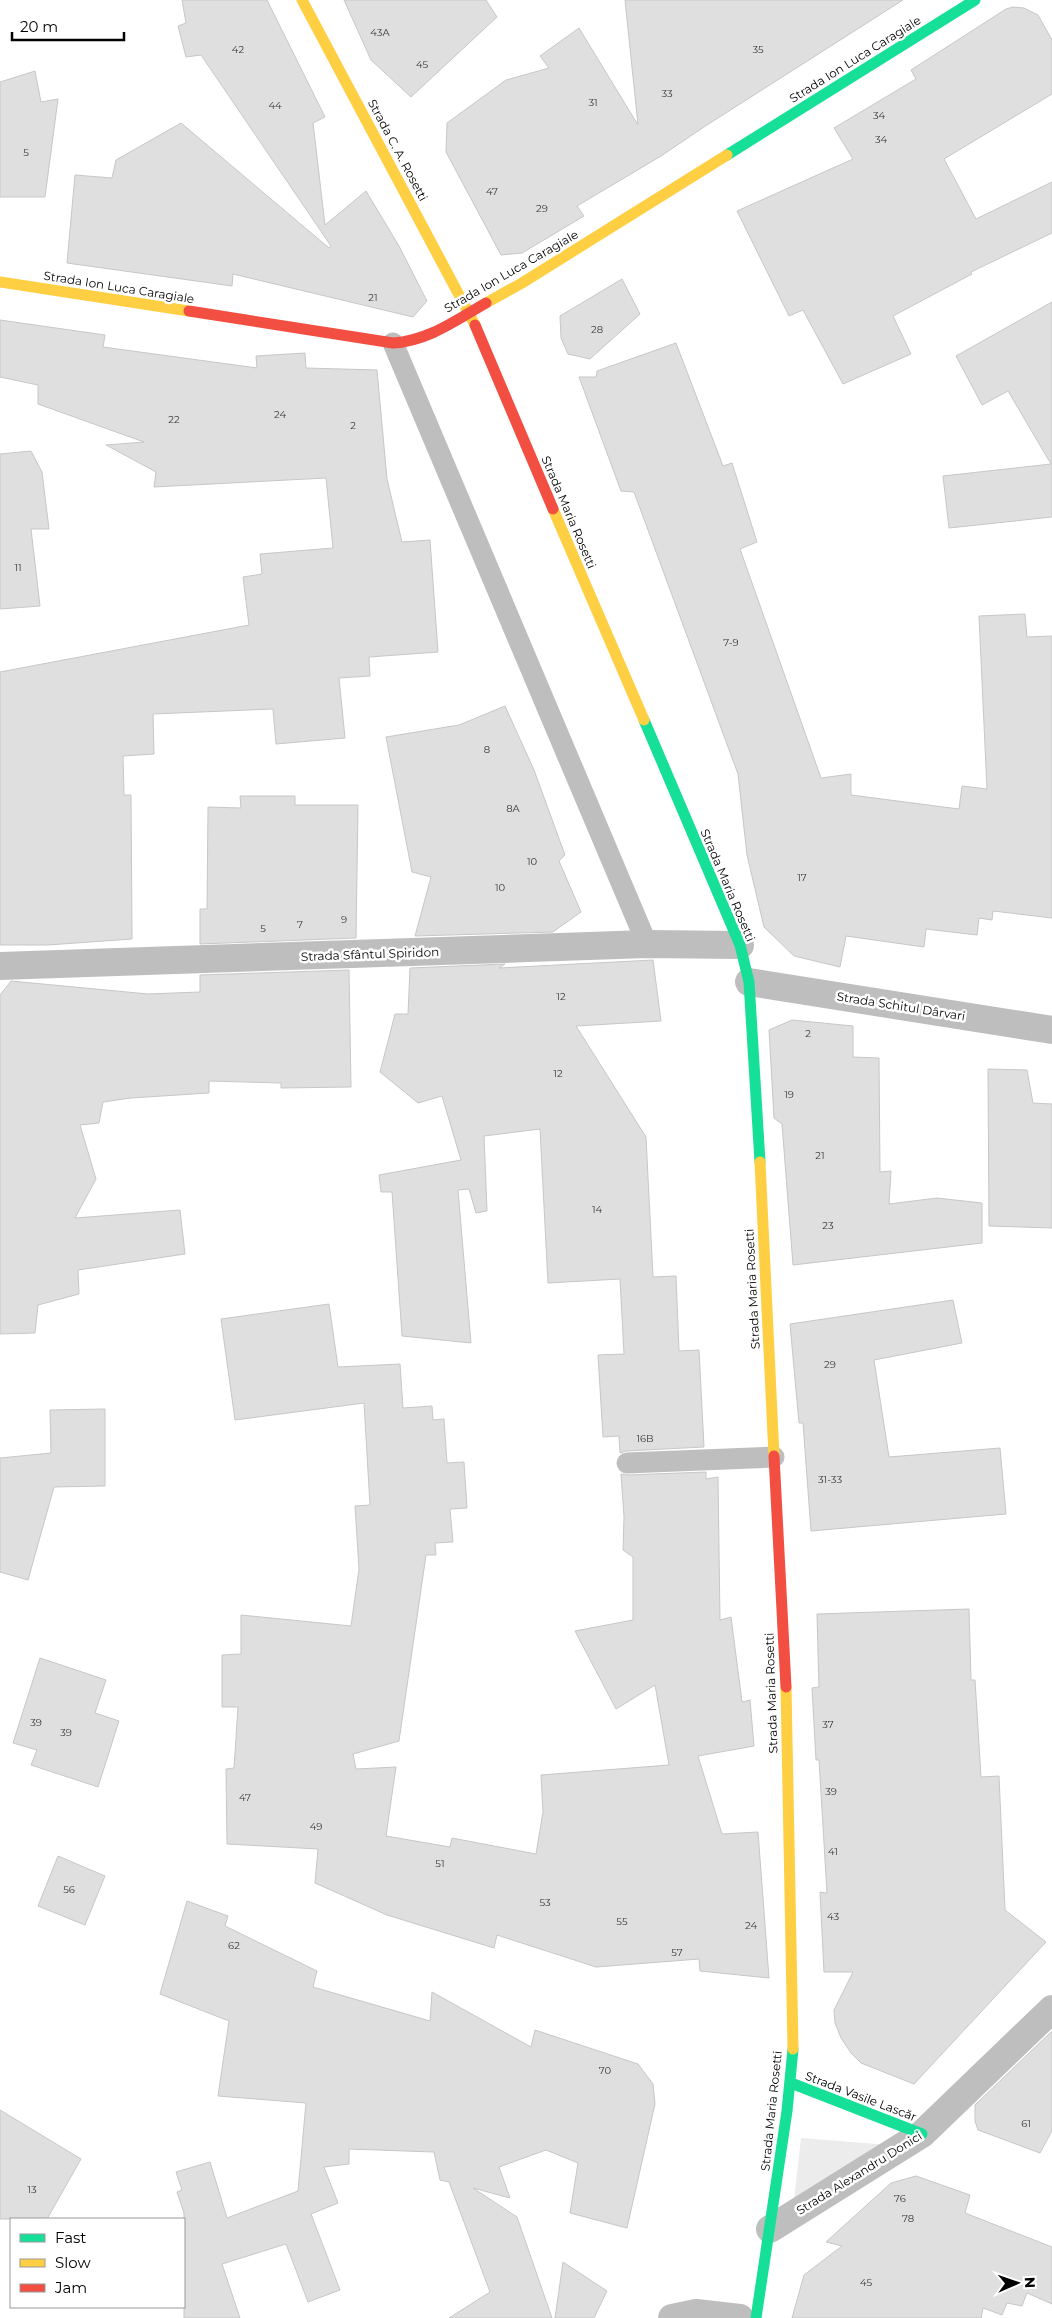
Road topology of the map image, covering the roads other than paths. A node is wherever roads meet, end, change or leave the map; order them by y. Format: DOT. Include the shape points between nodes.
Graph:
graph roads {
  1 [pos="302,0"];
  2 [pos="975,0"];
  3 [pos="0,282"];
  4 [pos="469,312"];
  5 [pos="393,343"];
  6 [pos="647,944"];
  7 [pos="740,944"];
  8 [pos="0,966"];
  9 [pos="749,982"];
  10 [pos="1052,1030"];
  11 [pos="774,1456"];
  12 [pos="627,1463"];
  13 [pos="1052,2009"];
  14 [pos="791,2083"];
  15 [pos="922,2134"];
  16 [pos="770,2229"];
  17 [pos="673,2317"];
  18 [pos="740,2318"];
  19 [pos="756,2318"];
  1 -- 4 [label="street, Strada C. A. Rosetti"];
  2 -- 4 [label="street, Strada Ion Luca Caragiale" via="522,283"];
  3 -- 5 [label="street, Strada Ion Luca Caragiale"];
  4 -- 5 [label="street, Strada Ion Luca Caragiale" via="427,336"];
  4 -- 7 [label="street, Strada Maria Rosetti"];
  5 -- 6 [label="lane"];
  6 -- 7 [label="street, Strada Sfântul Spiridon"];
  6 -- 8 [label="street, Strada Sfântul Spiridon"];
  7 -- 9 [label="street, Strada Maria Rosetti"];
  9 -- 10 [label="street, Strada Schitul Dârvari"];
  9 -- 11 [label="street, Strada Maria Rosetti"];
  11 -- 12 [label="lane"];
  11 -- 14 [label="street, Strada Maria Rosetti" via="786,1695"];
  13 -- 15 [label="street, Strada Alexandru Donici"];
  14 -- 15 [label="street, Strada Vasile Lascăr"];
  14 -- 16 [label="street, Strada Maria Rosetti"];
  15 -- 16 [label="street, Strada Alexandru Donici"];
  16 -- 19 [label="street, Strada Maria Rosetti"];
  17 -- 18 [label="street" via="696,2313"];
}
